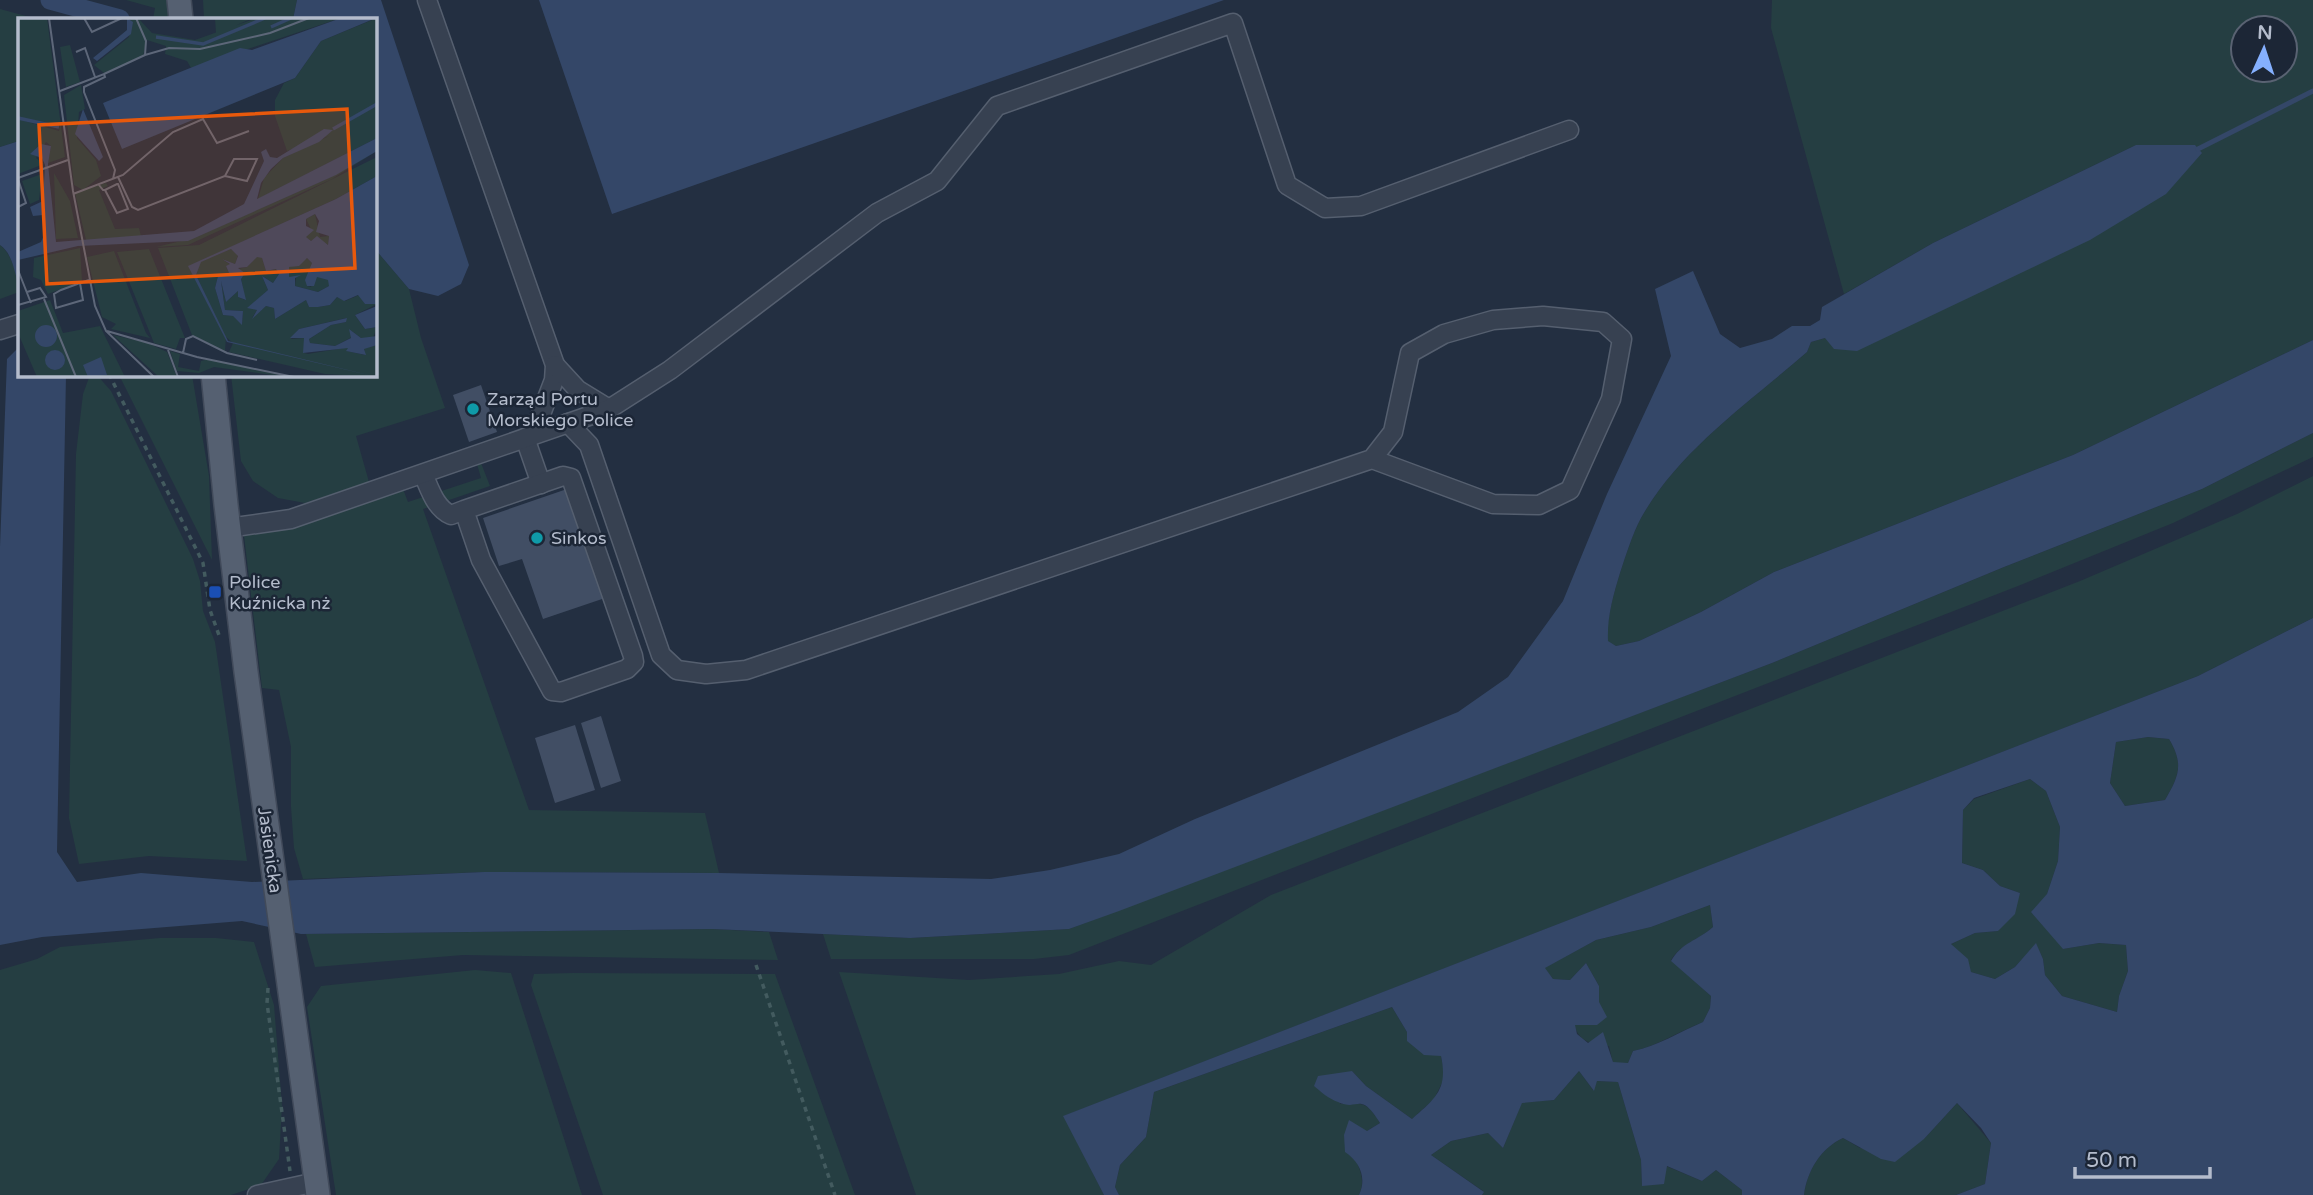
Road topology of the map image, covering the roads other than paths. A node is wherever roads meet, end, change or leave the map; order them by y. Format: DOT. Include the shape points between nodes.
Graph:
graph roads {
  1 [pos="180,0"];
  2 [pos="427,0"];
  3 [pos="181,18"];
  4 [pos="1569,130"];
  5 [pos="555,365"];
  6 [pos="199,376"];
  7 [pos="214,376"];
  8 [pos="609,410"];
  9 [pos="568,423"];
  10 [pos="529,437"];
  11 [pos="1372,459"];
  12 [pos="423,474"];
  13 [pos="541,484"];
  14 [pos="226,505"];
  15 [pos="464,510"];
  16 [pos="228,528"];
  17 [pos="317,1188"];
  18 [pos="257,1195"];
  1 -- 3 [label="main road"];
  2 -- 5 [label="lane"];
  4 -- 8 [label="lane" via="1362,206 1325,208 1287,186 1233,23 997,106 937,181 877,213 670,370"];
  5 -- 8 [label="lane" via="578,390"];
  5 -- 10 [label="lane" via="554,380"];
  6 -- 14 [label="main road, Jasienicka"];
  7 -- 14 [label="main road, Jasienicka"];
  8 -- 9 [label="lane"];
  9 -- 10 [label="lane"];
  9 -- 11 [label="lane" via="589,445 661,655 677,670 706,674 746,670"];
  10 -- 12 [label="lane"];
  10 -- 13 [label="lane"];
  11 -- 11 [label="lane" via="1393,432 1410,353 1444,334 1493,320 1543,316 1603,322 1622,339 1611,399 1570,490 1538,505 1493,503"];
  12 -- 15 [label="lane" via="444,512 451,515"];
  12 -- 16 [label="lane" via="290,519"];
  13 -- 15 [label="lane"];
  13 -- 15 [label="lane" via="563,476 572,481 633,656 627,669 552,691 481,560"];
  14 -- 16 [label="main road, Jasienicka"];
  16 -- 17 [label="main road, Jasienicka"];
  17 -- 18 [label="lane" via="293,1187"];
}
